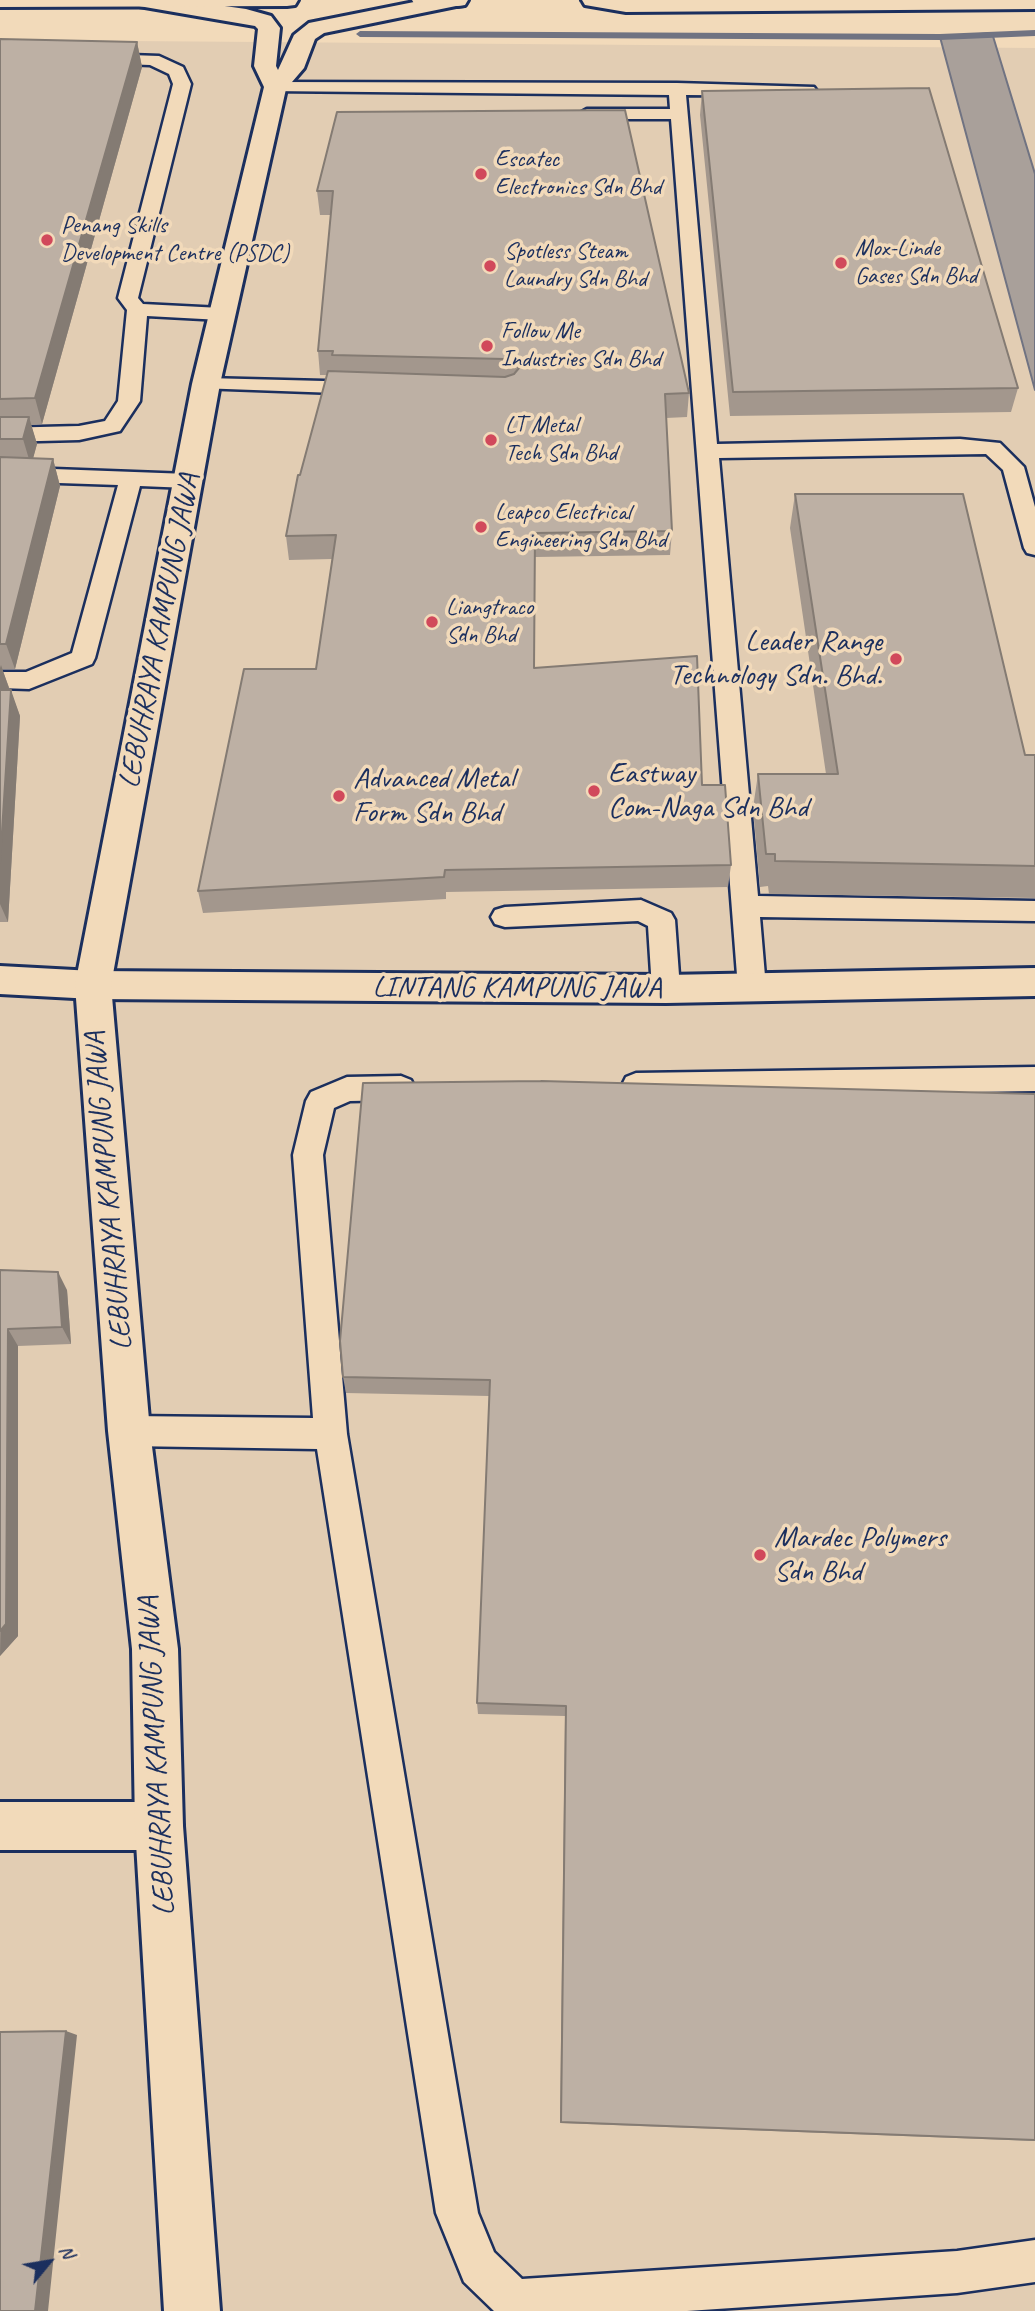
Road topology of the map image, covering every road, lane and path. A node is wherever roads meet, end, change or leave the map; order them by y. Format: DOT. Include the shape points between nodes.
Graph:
graph roads {
  1 [pos="287,0"];
  2 [pos="423,0"];
  3 [pos="457,0"];
  4 [pos="593,0"];
  5 [pos="0,1"];
  6 [pos="139,1"];
  7 [pos="1035,3"];
  8 [pos="83,58"];
  9 [pos="275,87"];
  10 [pos="677,88"];
  11 [pos="827,91"];
  12 [pos="571,114"];
  13 [pos="681,114"];
  14 [pos="137,310"];
  15 [pos="221,314"];
  16 [pos="205,384"];
  17 [pos="383,388"];
  18 [pos="0,435"];
  19 [pos="708,451"];
  20 [pos="0,474"];
  21 [pos="131,478"];
  22 [pos="188,481"];
  23 [pos="1035,548"];
  24 [pos="0,680"];
  25 [pos="746,906"];
  26 [pos="1035,911"];
  27 [pos="505,917"];
  28 [pos="0,980"];
  29 [pos="1035,982"];
  30 [pos="93,985"];
  31 [pos="752,988"];
  32 [pos="666,989"];
  33 [pos="1035,1079"];
  34 [pos="609,1085"];
  35 [pos="430,1088"];
  36 [pos="129,1431"];
  37 [pos="331,1434"];
  38 [pos="0,1826"];
  39 [pos="159,1826"];
  40 [pos="1035,2261"];
  41 [pos="192,2311"];
  1 -- 6 [label="main road"];
  2 -- 3 [label="main road"];
  3 -- 9 [label="main road, LEBUHRAYA KAMPUNG JAWA" via="317,28 305,35 293,68"];
  4 -- 7 [label="main road" via="626,6"];
  5 -- 6 [label="main road"];
  6 -- 9 [label="main road, LEBUHRAYA KAMPUNG JAWA" via="262,21 270,28 265,66"];
  8 -- 14 [label="lane" via="153,60 177,71 181,84 128,299"];
  9 -- 10 [label="lane"];
  9 -- 15 [label="main road, LEBUHRAYA KAMPUNG JAWA"];
  10 -- 11 [label="lane"];
  10 -- 13 [label="lane"];
  12 -- 13 [label="lane"];
  13 -- 19 [label="lane"];
  14 -- 15 [label="lane"];
  14 -- 18 [label="lane" via="129,401 111,426 79,433"];
  15 -- 16 [label="main road, LEBUHRAYA KAMPUNG JAWA"];
  16 -- 17 [label="lane"];
  16 -- 22 [label="main road, LEBUHRAYA KAMPUNG JAWA"];
  19 -- 23 [label="lane" via="992,448 1013,467"];
  19 -- 25 [label="lane"];
  20 -- 21 [label="lane"];
  21 -- 22 [label="lane"];
  21 -- 24 [label="lane" via="83,658 29,681"];
  22 -- 30 [label="main road, LEBUHRAYA KAMPUNG JAWA"];
  25 -- 26 [label="lane"];
  25 -- 31 [label="lane"];
  27 -- 32 [label="lane" via="641,910 661,920"];
  28 -- 30 [label="main road, LINTANG KAMPUNG JAWA"];
  29 -- 31 [label="main road, LINTANG KAMPUNG JAWA"];
  30 -- 32 [label="main road, LINTANG KAMPUNG JAWA"];
  30 -- 36 [label="main road, LEBUHRAYA KAMPUNG JAWA"];
  31 -- 32 [label="main road, LINTANG KAMPUNG JAWA"];
  33 -- 34 [label="lane"];
  35 -- 37 [label="lane" via="347,1089 321,1101 308,1155"];
  36 -- 37 [label="lane"];
  36 -- 39 [label="main road, LEBUHRAYA KAMPUNG JAWA" via="155,1649"];
  37 -- 40 [label="lane" via="457,2213 479,2267 514,2301 957,2272"];
  38 -- 39 [label="main road"];
  39 -- 41 [label="main road, LEBUHRAYA KAMPUNG JAWA"];
}
